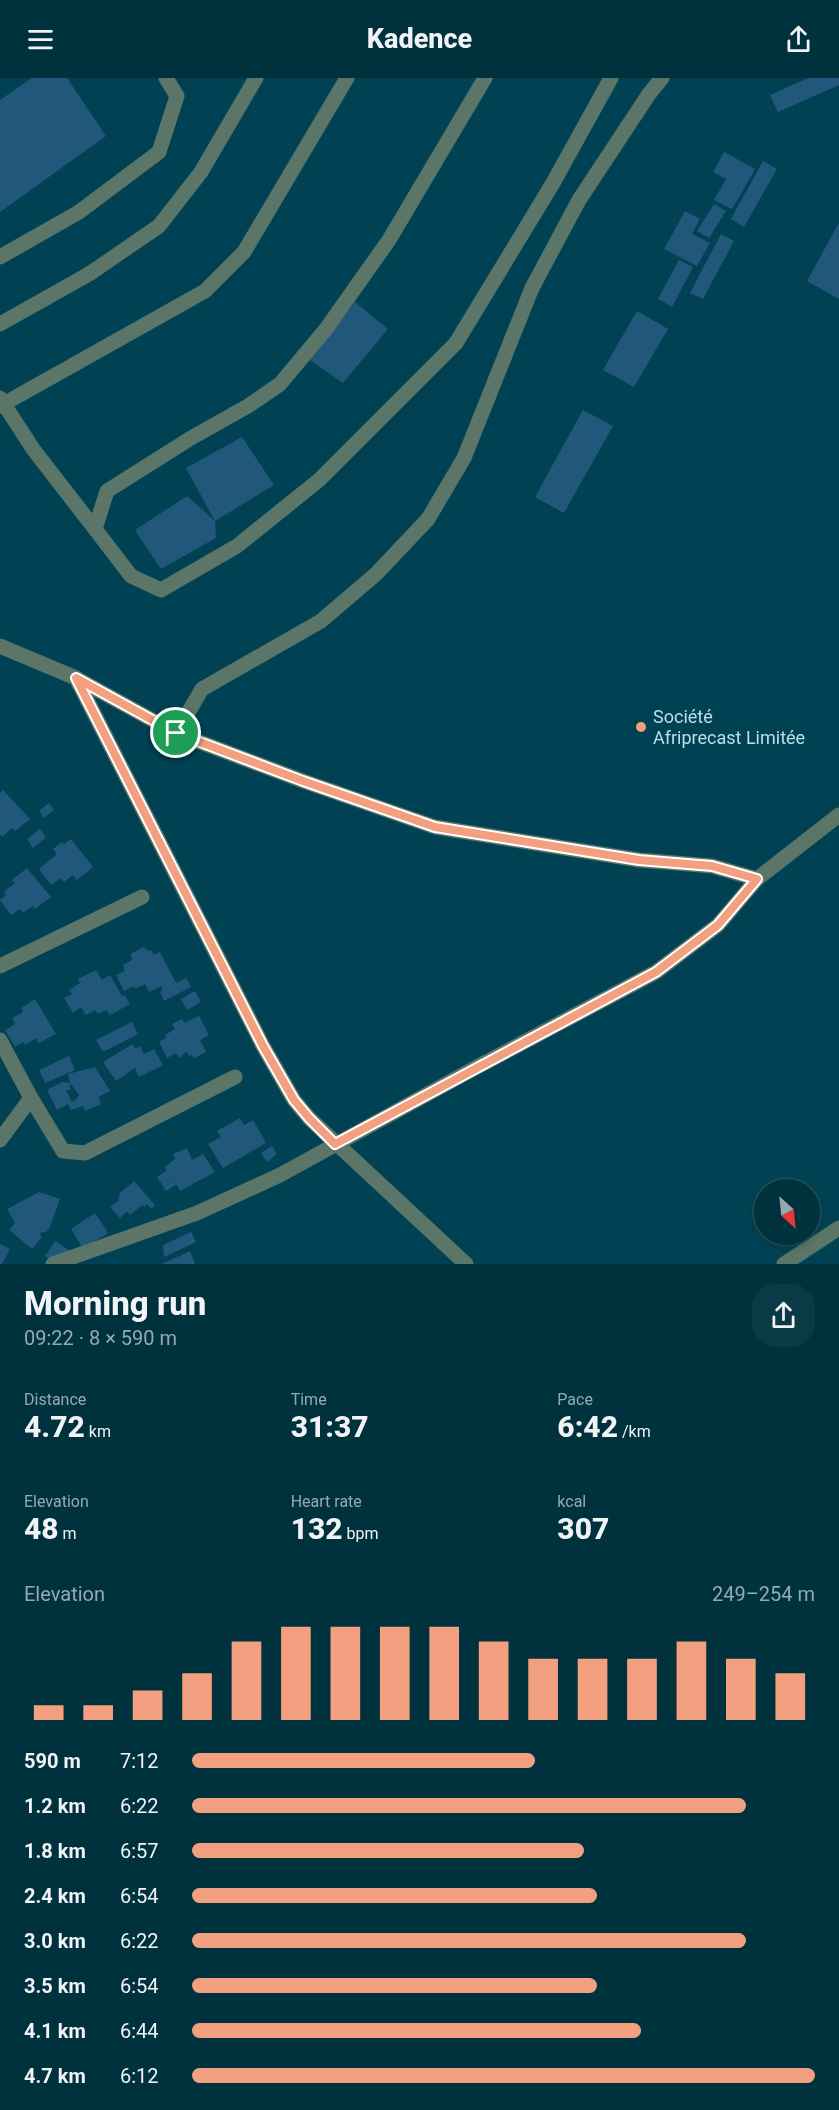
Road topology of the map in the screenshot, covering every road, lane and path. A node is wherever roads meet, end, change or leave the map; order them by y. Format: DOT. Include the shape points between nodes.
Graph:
graph roads {
  1 [pos="166,78"];
  2 [pos="256,78"];
  3 [pos="347,78"];
  4 [pos="485,78"];
  5 [pos="610,78"];
  6 [pos="662,78"];
  7 [pos="0,257"];
  8 [pos="0,324"];
  9 [pos="1,402"];
  10 [pos="95,529"];
  11 [pos="0,646"];
  12 [pos="76,678"];
  13 [pos="176,733"];
  14 [pos="839,814"];
  15 [pos="757,879"];
  16 [pos="142,897"];
  17 [pos="0,966"];
  18 [pos="0,1040"];
  19 [pos="235,1077"];
  20 [pos="31,1098"];
  21 [pos="0,1140"];
  22 [pos="335,1144"];
  23 [pos="839,1228"];
  24 [pos="53,1264"];
  25 [pos="466,1264"];
  26 [pos="784,1264"];
  1 -- 7 [label="street" via="177,96 159,152 79,212"];
  2 -- 8 [label="street" via="201,172 159,226 89,274"];
  3 -- 9 [label="street" via="244,252 205,291"];
  4 -- 10 [label="street" via="389,240 326,329 280,384 107,491"];
  5 -- 10 [label="street" via="553,183 456,343 319,480 237,546 161,590 131,576"];
  6 -- 13 [label="street" via="579,200 532,288 464,458 428,519 376,574 321,621 202,689"];
  9 -- 10 [label="street"];
  11 -- 12 [label="street"];
  12 -- 13 [label="street"];
  12 -- 22 [label="street" via="263,1046 294,1100"];
  13 -- 15 [label="street" via="435,827 639,860 712,866"];
  14 -- 15 [label="street"];
  15 -- 22 [label="street" via="718,925 656,972"];
  16 -- 17 [label="street"];
  18 -- 20 [label="street"];
  19 -- 20 [label="street" via="85,1153 63,1151"];
  20 -- 21 [label="street"];
  22 -- 24 [label="street" via="280,1175 197,1213"];
  22 -- 25 [label="street"];
  23 -- 26 [label="street"];
}
